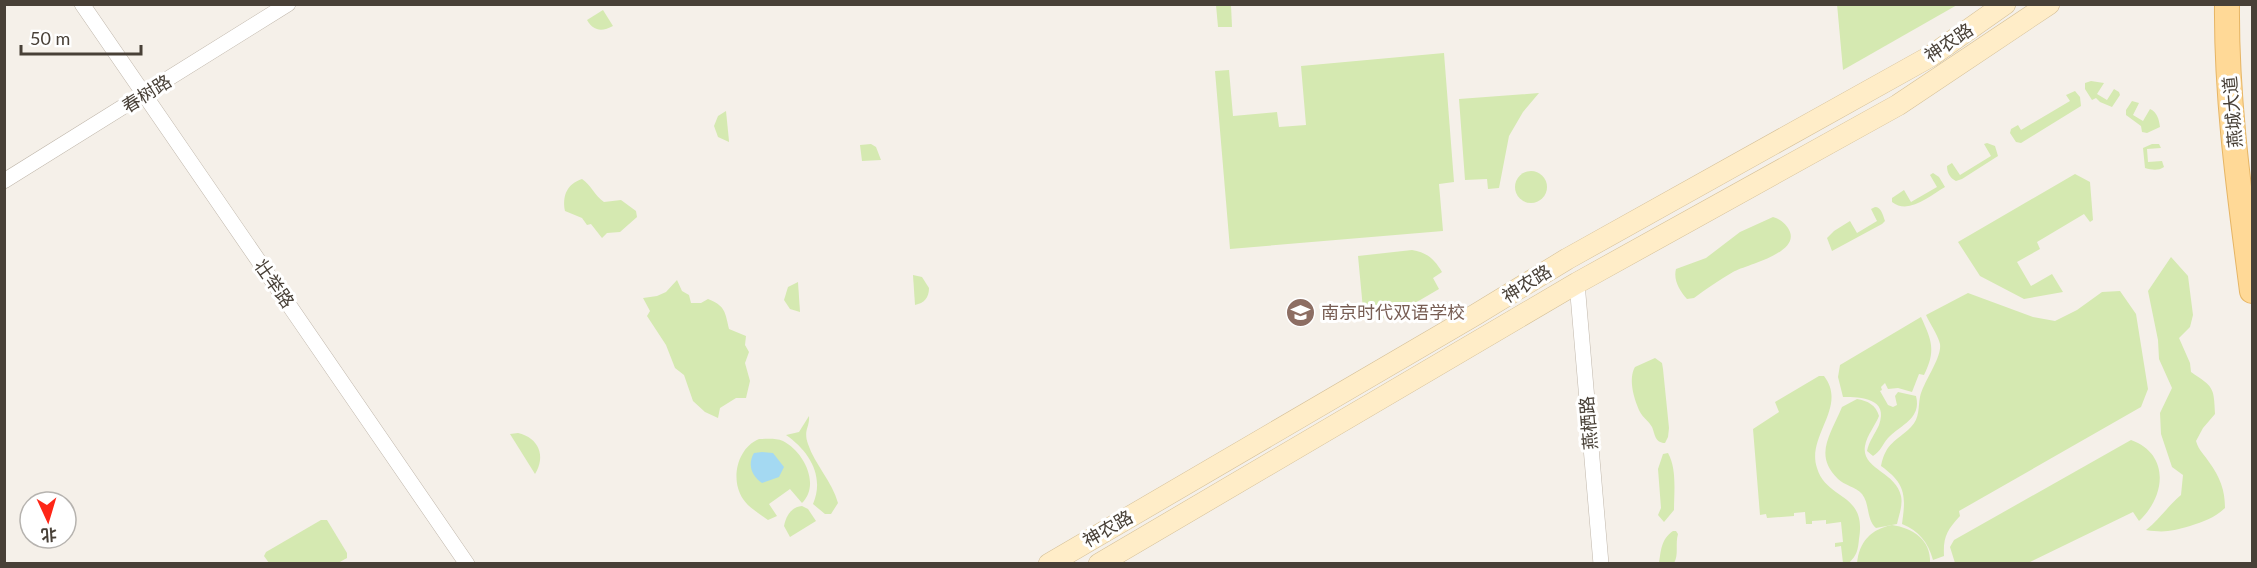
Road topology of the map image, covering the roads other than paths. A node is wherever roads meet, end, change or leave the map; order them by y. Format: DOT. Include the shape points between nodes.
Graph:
graph roads {
  1 [pos="82,4"];
  2 [pos="288,4"];
  3 [pos="2005,4"];
  4 [pos="2049,4"];
  5 [pos="2228,4"];
  6 [pos="144,96"];
  7 [pos="4,181"];
  8 [pos="1576,283"];
  9 [pos="2253,291"];
  10 [pos="467,564"];
  11 [pos="1049,564"];
  12 [pos="1099,564"];
  13 [pos="1601,564"];
  1 -- 6 [label="street, 壮举路"];
  2 -- 6 [label="street, 春树路"];
  3 -- 11 [label="street, 神农路" via="1931,56 1567,259"];
  4 -- 8 [label="street, 神农路" via="1898,105"];
  5 -- 9 [label="main road, 燕城大道" via="2227,49 2241,210"];
  6 -- 7 [label="street, 春树路"];
  6 -- 10 [label="street, 壮举路"];
  8 -- 12 [label="street, 神农路"];
  8 -- 13 [label="street, 燕栖路"];
}
